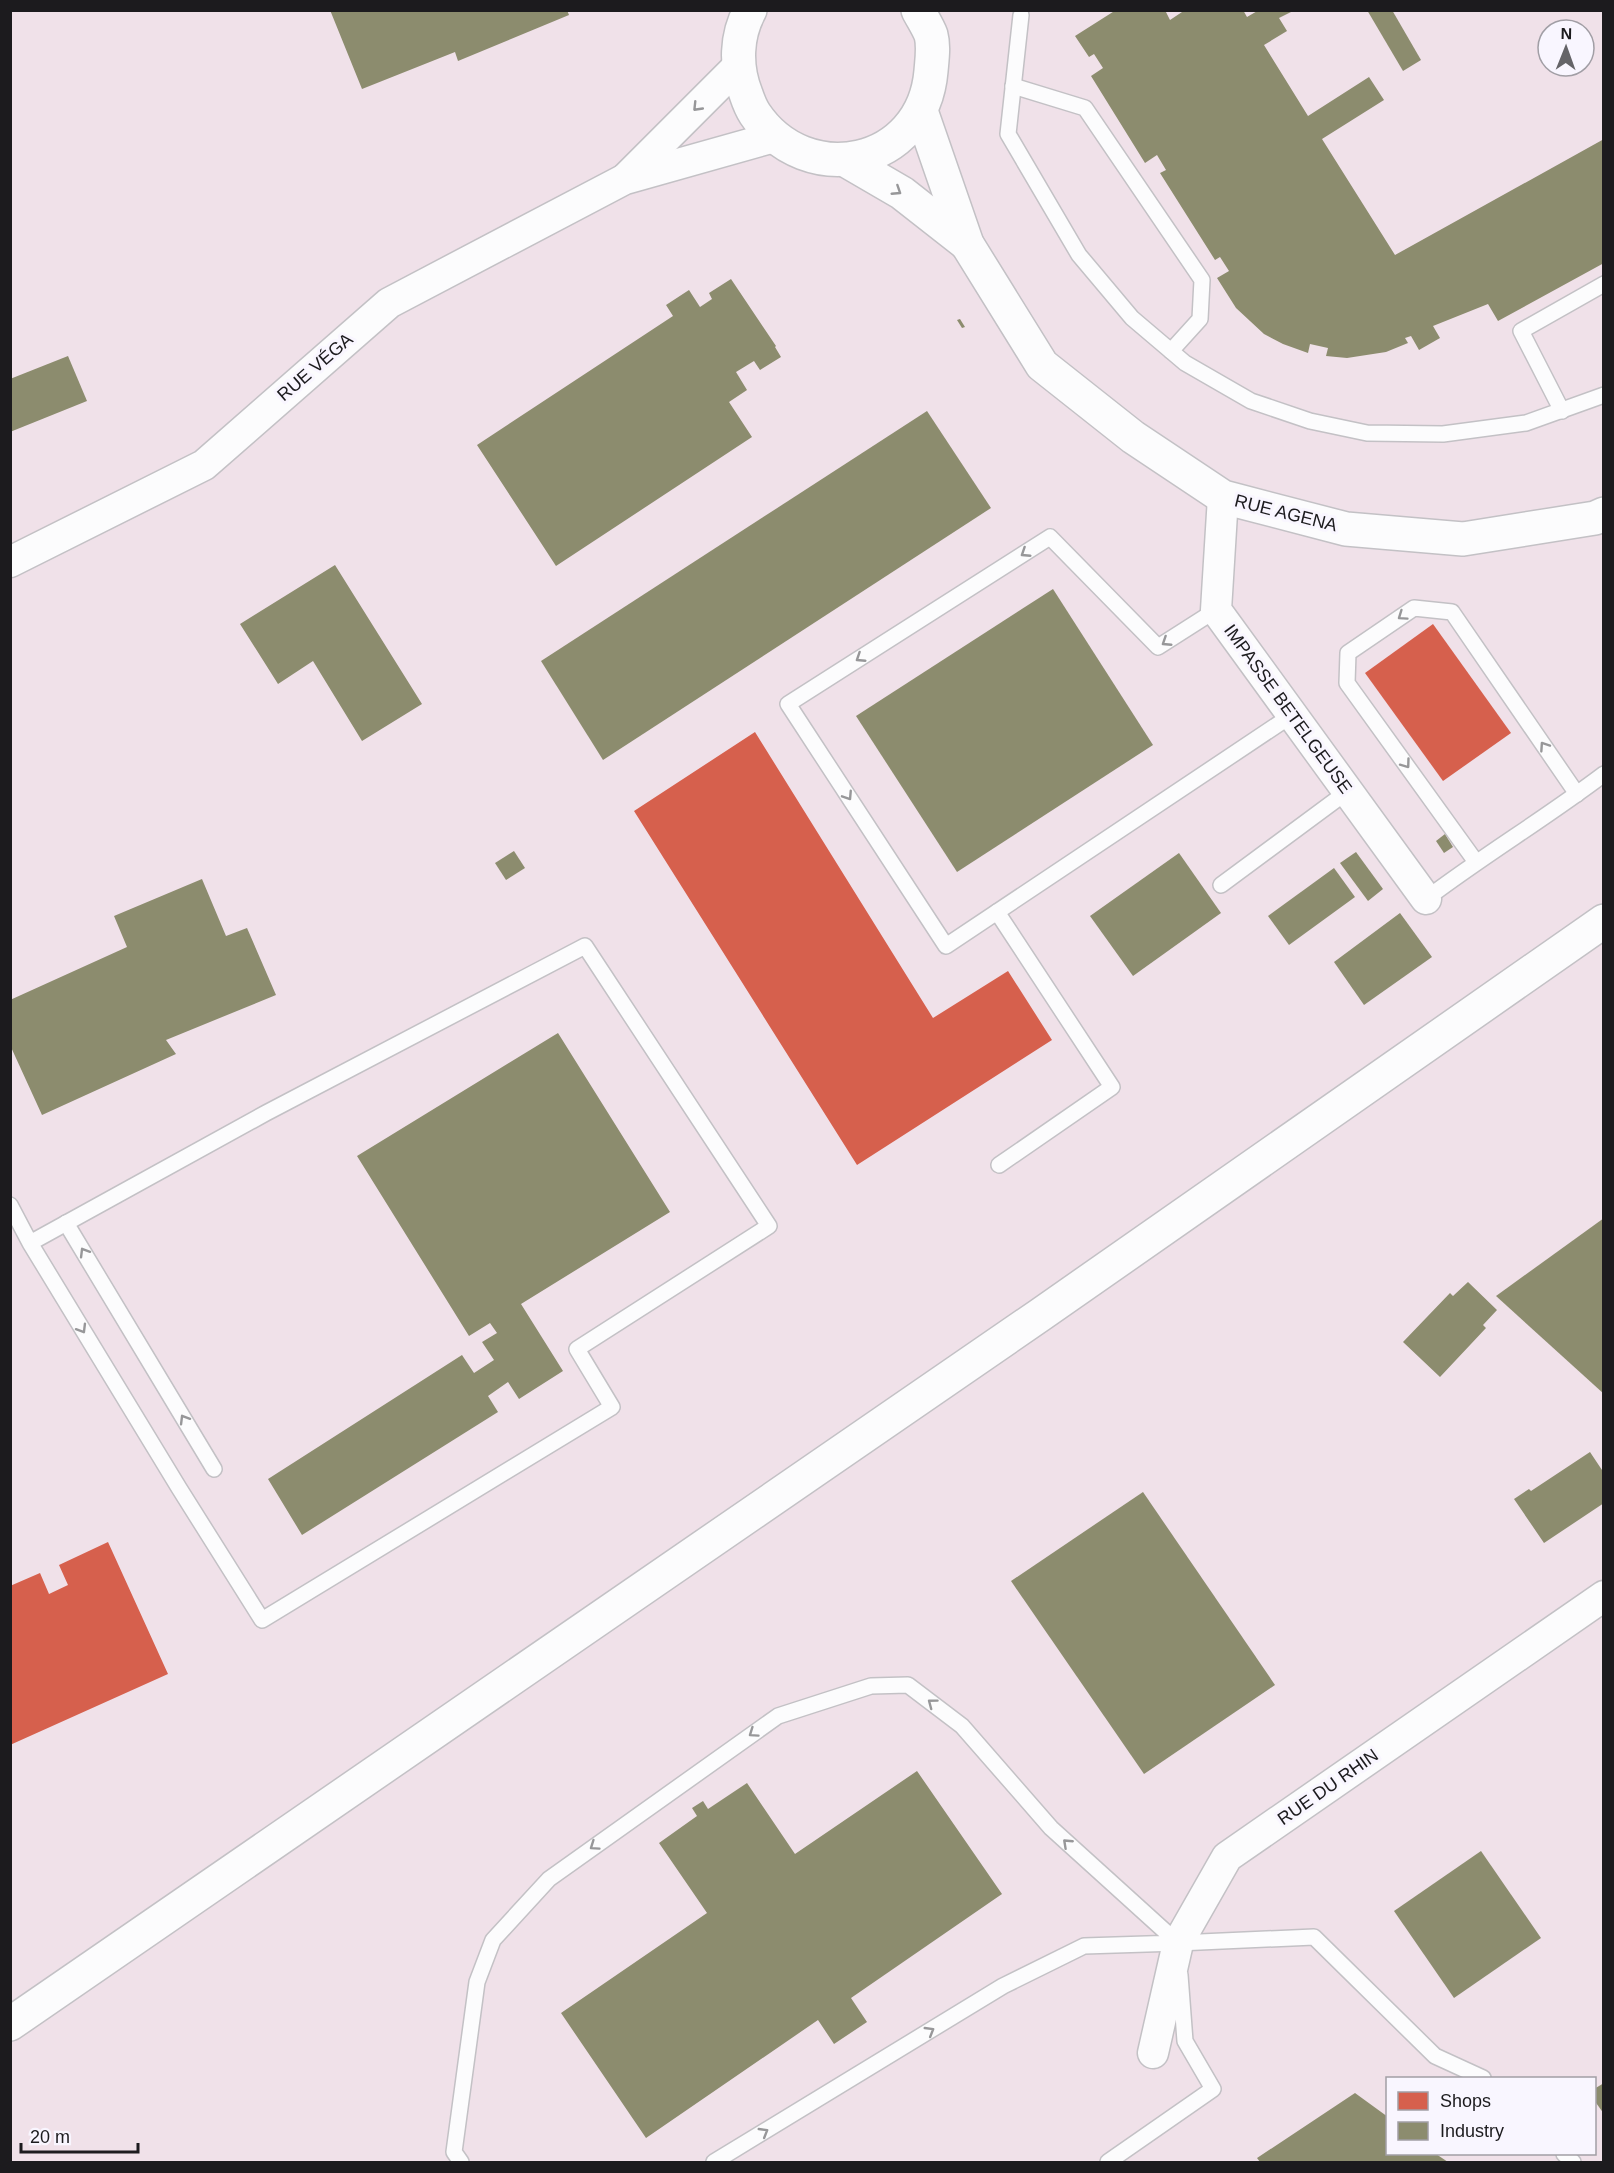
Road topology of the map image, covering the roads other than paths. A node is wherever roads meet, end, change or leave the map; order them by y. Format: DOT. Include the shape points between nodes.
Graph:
graph roads {
  1 [pos="750,10"];
  2 [pos="1021,15"];
  3 [pos="929,18"];
  4 [pos="738,66"];
  5 [pos="1013,86"];
  6 [pos="921,111"];
  7 [pos="774,137"];
  8 [pos="847,161"];
  9 [pos="625,179"];
  10 [pos="967,244"];
  11 [pos="1604,284"];
  12 [pos="1171,351"];
  13 [pos="1604,395"];
  14 [pos="1562,411"];
  15 [pos="1223,497"];
  16 [pos="1604,514"];
  17 [pos="10,562"];
  18 [pos="1216,610"];
  19 [pos="1292,715"];
  20 [pos="1604,774"];
  21 [pos="1348,791"];
  22 [pos="1577,794"];
  23 [pos="1476,862"];
  24 [pos="1221,885"];
  25 [pos="1426,899"];
  26 [pos="997,912"];
  27 [pos="1601,924"];
  28 [pos="999,1164"];
  29 [pos="10,1206"];
  30 [pos="66,1223"];
  31 [pos="30,1243"];
  32 [pos="214,1469"];
  33 [pos="1604,1596"];
  34 [pos="1178,1943"];
  35 [pos="10,2024"];
  36 [pos="1153,2053"];
  37 [pos="1479,2077"];
  38 [pos="461,2163"];
  39 [pos="714,2163"];
  40 [pos="1108,2163"];
  1 -- 4 [label="main road" via="738,45"];
  2 -- 5 [label="lane"];
  3 -- 6 [label="main road" via="933,55 930,87"];
  4 -- 7 [label="main road" via="754,113"];
  4 -- 9 [label="street, RUE VÉGA, one-way"];
  5 -- 12 [label="lane" via="1008,134 1079,255 1132,318"];
  5 -- 12 [label="lane" via="1085,108 1202,280 1200,319"];
  6 -- 8 [label="main road" via="908,130 890,145"];
  6 -- 10 [label="main road, RUE AGENA"];
  7 -- 8 [label="main road" via="799,152"];
  7 -- 9 [label="street, RUE VÉGA"];
  8 -- 10 [label="main road, RUE AGENA, one-way" via="902,193"];
  9 -- 17 [label="street, RUE VÉGA" via="389,303 204,465"];
  10 -- 15 [label="main road, RUE AGENA" via="1042,365 1133,437"];
  11 -- 14 [label="lane" via="1521,331"];
  12 -- 14 [label="lane" via="1251,401 1310,421 1367,433 1443,434 1526,423"];
  13 -- 14 [label="lane"];
  15 -- 16 [label="main road, RUE AGENA" via="1346,529 1463,539"];
  15 -- 18 [label="street, IMPASSE BETELGEUSE"];
  18 -- 19 [label="street, IMPASSE BETELGEUSE"];
  18 -- 26 [label="lane, one-way" via="1158,648 1050,537 788,704 946,946"];
  19 -- 21 [label="street, IMPASSE BETELGEUSE"];
  19 -- 26 [label="lane"];
  20 -- 22 [label="lane"];
  21 -- 24 [label="lane"];
  21 -- 25 [label="street, IMPASSE BETELGEUSE"];
  22 -- 23 [label="lane"];
  22 -- 23 [label="lane, one-way" via="1452,612 1414,608 1348,653 1347,683"];
  23 -- 25 [label="lane"];
  26 -- 28 [label="lane" via="1112,1087"];
  27 -- 35 [label="main road"];
  29 -- 31 [label="lane"];
  30 -- 31 [label="lane"];
  31 -- 30 [label="lane, one-way" via="261,1620 612,1407 577,1349 769,1226 585,946"];
  32 -- 30 [label="lane, one-way"];
  33 -- 34 [label="street, RUE DU RHIN" via="1227,1857"];
  34 -- 36 [label="street, RUE DU RHIN"];
  34 -- 37 [label="lane" via="1314,1937 1435,2056"];
  34 -- 38 [label="lane, one-way" via="1051,1828 962,1726 908,1685 871,1686 778,1716 549,1879 493,1940 477,1982 454,2152"];
  39 -- 34 [label="lane, one-way" via="1003,1986 1084,1946"];
  34 -- 40 [label="lane" via="1185,2041 1213,2089"];
}
